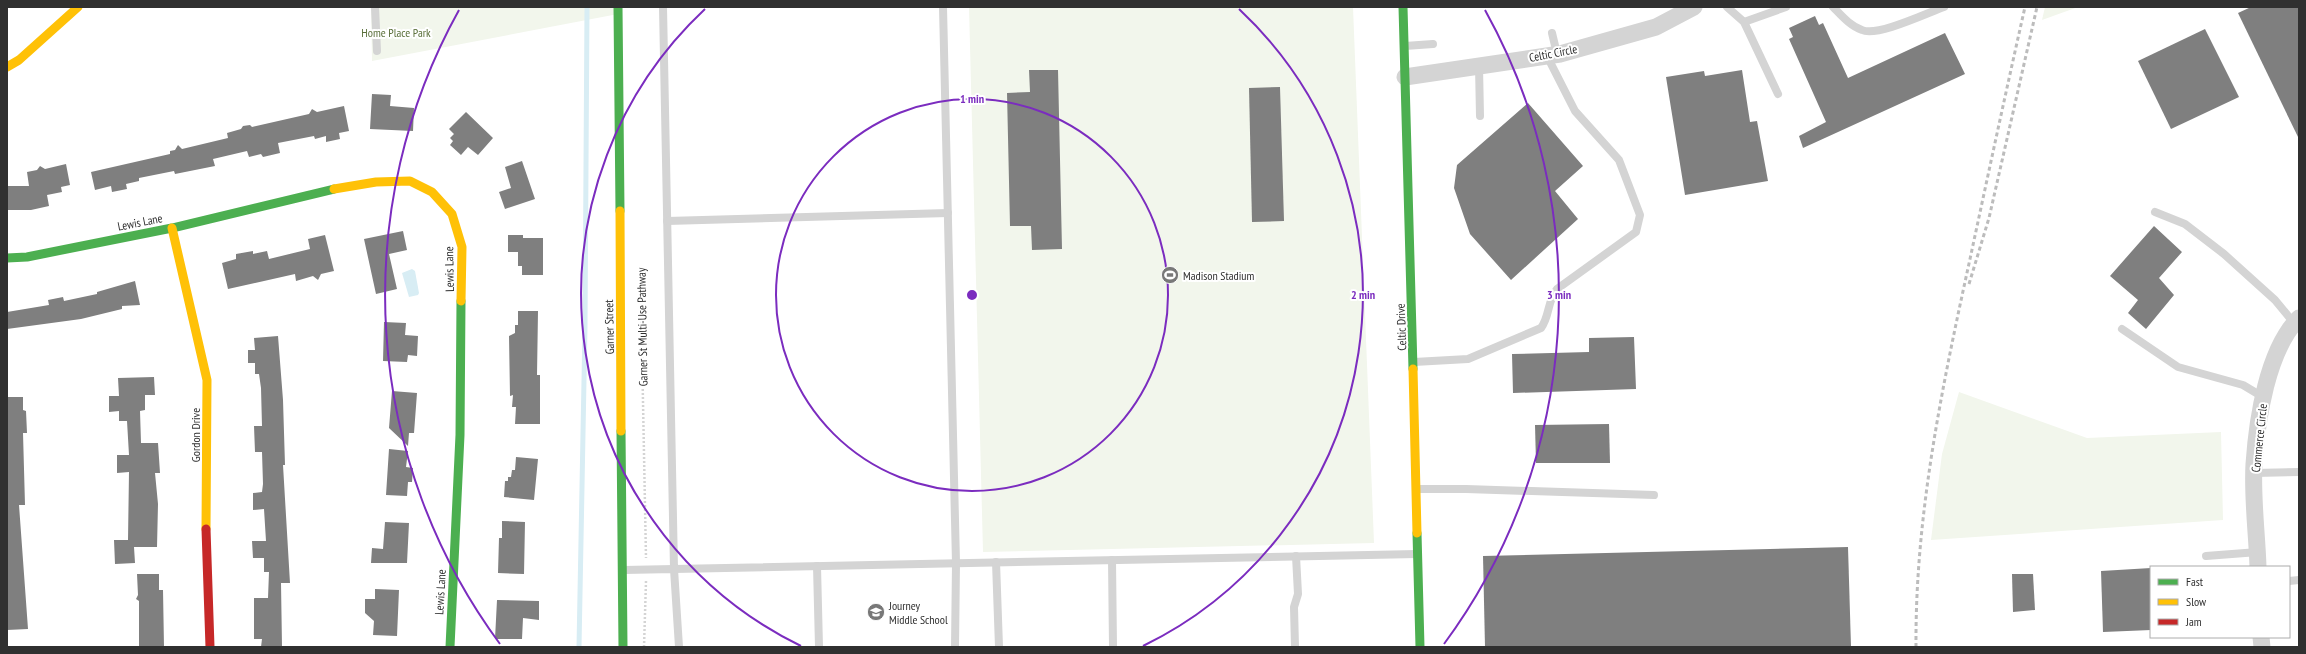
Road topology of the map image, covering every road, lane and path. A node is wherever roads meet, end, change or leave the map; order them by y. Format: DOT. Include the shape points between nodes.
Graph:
graph roads {
  1 [pos="78,7"];
  2 [pos="375,7"];
  3 [pos="618,7"];
  4 [pos="663,7"];
  5 [pos="943,7"];
  6 [pos="1403,7"];
  7 [pos="1727,7"];
  8 [pos="1786,7"];
  9 [pos="1833,7"];
  10 [pos="1944,7"];
  11 [pos="1685,9"];
  12 [pos="1744,22"];
  13 [pos="1552,33"];
  14 [pos="1433,44"];
  15 [pos="1404,46"];
  16 [pos="377,51"];
  17 [pos="1552,55"];
  18 [pos="1479,66"];
  19 [pos="7,67"];
  20 [pos="1405,77"];
  21 [pos="1778,94"];
  22 [pos="1480,116"];
  23 [pos="2155,212"];
  24 [pos="948,213"];
  25 [pos="667,221"];
  26 [pos="172,228"];
  27 [pos="7,258"];
  28 [pos="641,292"];
  29 [pos="2296,321"];
  30 [pos="2122,329"];
  31 [pos="1414,362"];
  32 [pos="2263,397"];
  33 [pos="2299,472"];
  34 [pos="2254,473"];
  35 [pos="1416,489"];
  36 [pos="1654,495"];
  37 [pos="1417,554"];
  38 [pos="1296,556"];
  39 [pos="2206,556"];
  40 [pos="1112,560"];
  41 [pos="2258,560"];
  42 [pos="996,562"];
  43 [pos="956,563"];
  44 [pos="817,566"];
  45 [pos="647,569"];
  46 [pos="674,569"];
  47 [pos="623,570"];
  48 [pos="210,647"];
  49 [pos="450,647"];
  50 [pos="623,647"];
  51 [pos="644,647"];
  52 [pos="679,647"];
  53 [pos="819,647"];
  54 [pos="955,647"];
  55 [pos="999,647"];
  56 [pos="1113,647"];
  57 [pos="1295,647"];
  58 [pos="1420,647"];
  1 -- 19 [label="street" via="19,60"];
  2 -- 16 [label="lane"];
  3 -- 47 [label="street, Garner Street"];
  4 -- 25 [label="lane"];
  5 -- 24 [label="lane"];
  6 -- 15 [label="street, Celtic Drive"];
  7 -- 12 [label="lane"];
  8 -- 12 [label="lane"];
  9 -- 10 [label="lane" via="1862,31 1876,31"];
  11 -- 17 [label="street, Celtic Circle" via="1656,27"];
  12 -- 21 [label="lane"];
  13 -- 17 [label="lane"];
  14 -- 15 [label="lane"];
  15 -- 20 [label="street, Celtic Drive"];
  17 -- 18 [label="street, Celtic Circle"];
  17 -- 31 [label="lane" via="1575,111 1619,160 1640,215 1636,232 1557,289 1551,296 1546,321 1541,328 1468,359"];
  18 -- 20 [label="street, Celtic Circle"];
  18 -- 22 [label="lane"];
  20 -- 31 [label="street, Celtic Drive"];
  23 -- 29 [label="lane" via="2185,224 2224,254"];
  24 -- 25 [label="lane"];
  24 -- 43 [label="lane"];
  25 -- 46 [label="lane"];
  26 -- 27 [label="street, Lewis Lane" via="27,257"];
  26 -- 48 [label="street, Gordon Drive" via="207,380 206,548"];
  26 -- 49 [label="street, Lewis Lane" via="338,188 376,182 410,181 432,192 452,214 462,247 460,435"];
  28 -- 45 [label="path, Garner St Multi-Use Pathway"];
  29 -- 32 [label="street, Commerce Circle" via="2275,357"];
  30 -- 32 [label="lane" via="2178,367 2242,385"];
  31 -- 35 [label="street, Celtic Drive"];
  32 -- 34 [label="street, Commerce Circle"];
  33 -- 34 [label="lane"];
  34 -- 41 [label="street, Commerce Circle"];
  35 -- 36 [label="lane"];
  35 -- 37 [label="street, Celtic Drive"];
  37 -- 38 [label="lane"];
  37 -- 58 [label="street, Celtic Drive"];
  38 -- 40 [label="lane"];
  38 -- 57 [label="lane" via="1298,594 1294,607"];
  39 -- 41 [label="lane"];
  40 -- 42 [label="lane"];
  40 -- 56 [label="lane"];
  42 -- 43 [label="lane"];
  42 -- 55 [label="lane"];
  43 -- 44 [label="lane"];
  43 -- 54 [label="lane"];
  44 -- 46 [label="lane"];
  44 -- 53 [label="lane"];
  45 -- 46 [label="lane"];
  45 -- 47 [label="lane"];
  45 -- 51 [label="path, Garner St Multi-Use Pathway"];
  46 -- 52 [label="lane"];
  47 -- 50 [label="street, Garner Street"];
}
